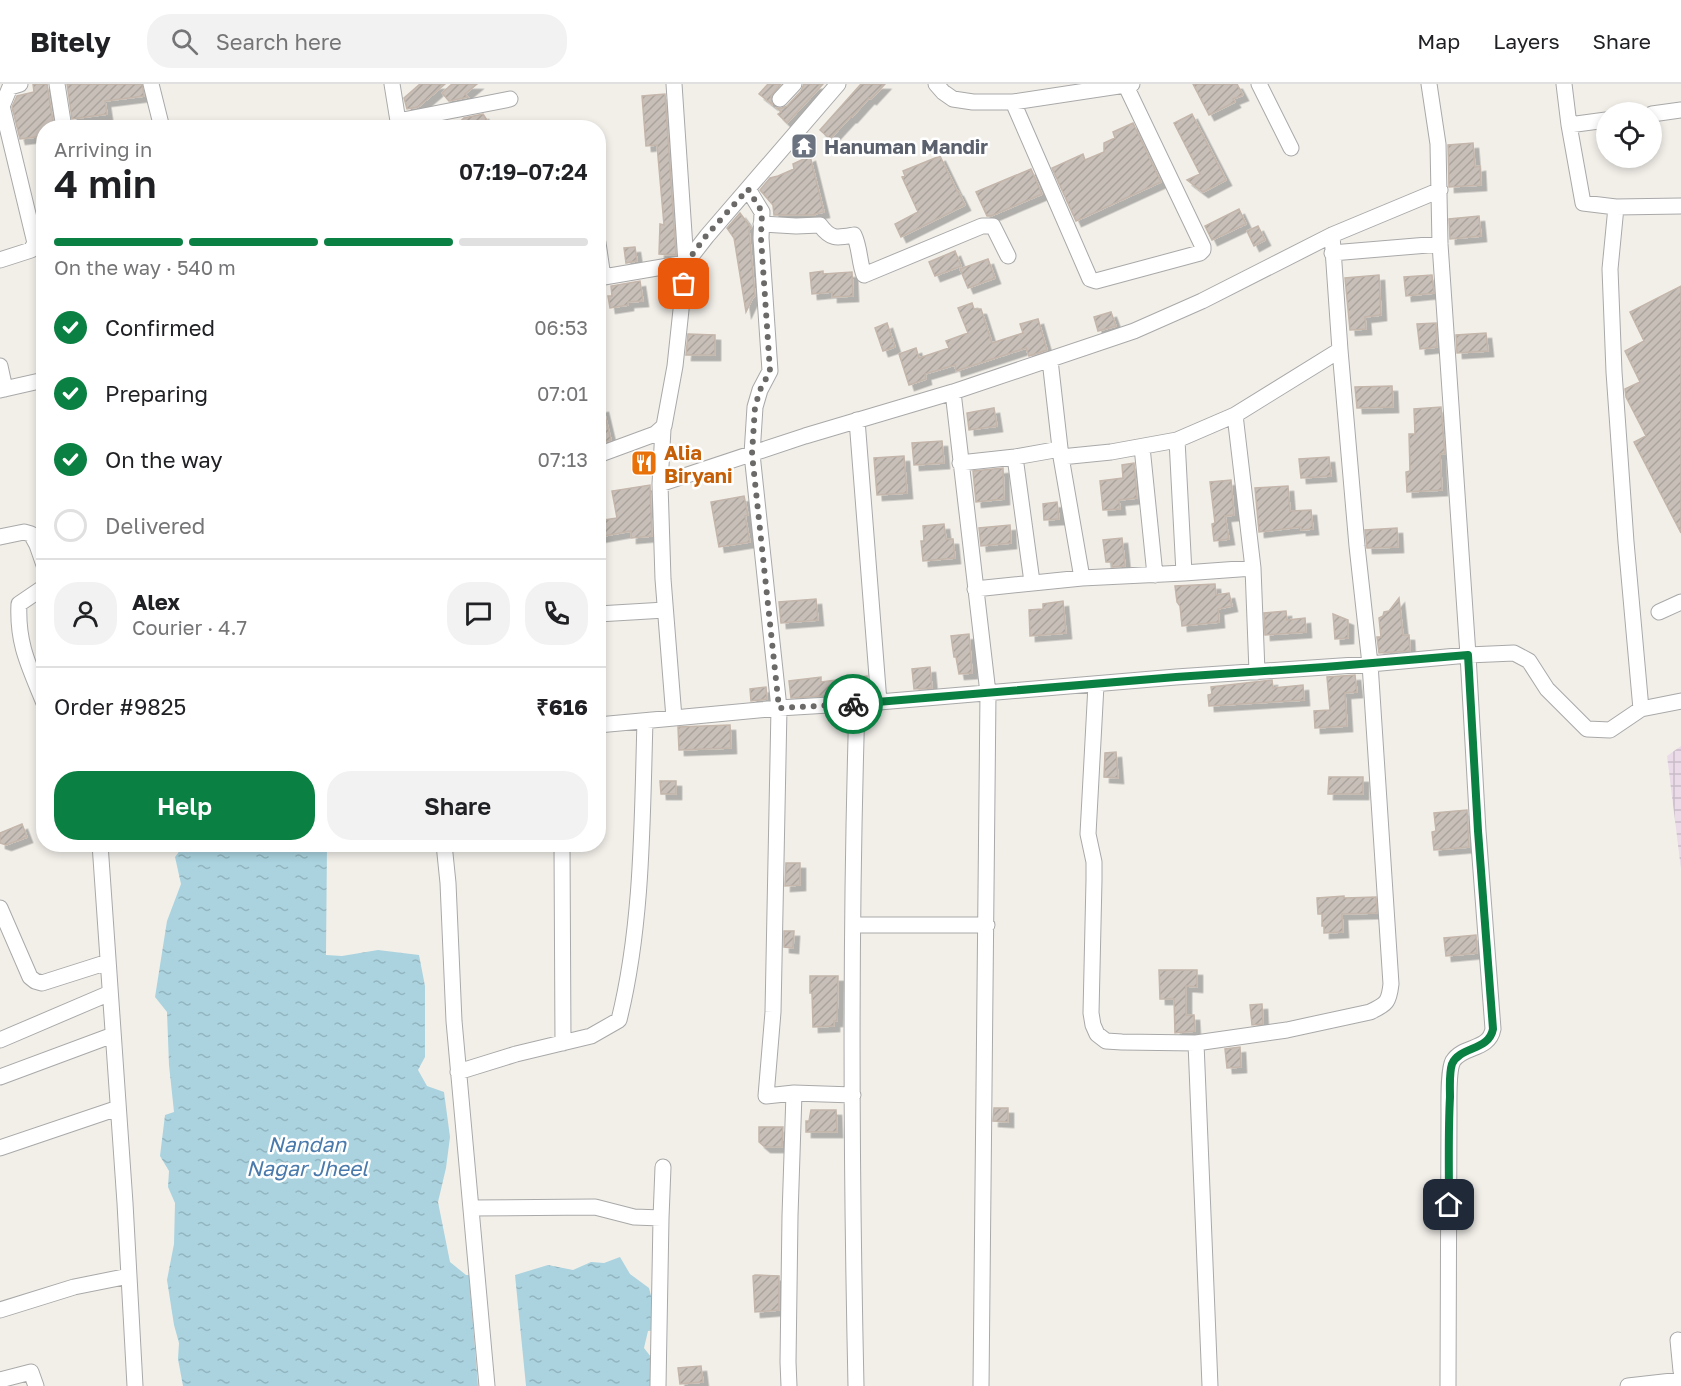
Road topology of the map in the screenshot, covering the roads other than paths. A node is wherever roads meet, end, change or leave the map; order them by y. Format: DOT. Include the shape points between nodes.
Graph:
graph roads {
  1 [pos="20,84"];
  2 [pos="57,84"];
  3 [pos="151,84"];
  4 [pos="392,84"];
  5 [pos="674,84"];
  6 [pos="794,84"];
  7 [pos="838,84"];
  8 [pos="936,84"];
  9 [pos="1259,84"];
  10 [pos="1429,84"];
  11 [pos="1564,84"];
  12 [pos="1129,85"];
  13 [pos="510,99"];
  14 [pos="780,99"];
  15 [pos="1013,102"];
  16 [pos="1,109"];
  17 [pos="1681,110"];
  18 [pos="1662,113"];
  19 [pos="63,120"];
  20 [pos="160,120"];
  21 [pos="399,120"];
  22 [pos="418,120"];
  23 [pos="1596,121"];
  24 [pos="1569,125"];
  25 [pos="1291,148"];
  26 [pos="748,189"];
  27 [pos="1440,190"];
  28 [pos="1681,206"];
  29 [pos="1616,207"];
  30 [pos="761,224"];
  31 [pos="1332,235"];
  32 [pos="1440,244"];
  33 [pos="1332,253"];
  34 [pos="1008,256"];
  35 [pos="0,260"];
  36 [pos="686,263"];
  37 [pos="606,276"];
  38 [pos="1340,350"];
  39 [pos="1050,360"];
  40 [pos="0,366"];
  41 [pos="36,382"];
  42 [pos="3,389"];
  43 [pos="953,392"];
  44 [pos="1235,416"];
  45 [pos="857,420"];
  46 [pos="663,429"];
  47 [pos="1177,440"];
  48 [pos="1142,447"];
  49 [pos="606,452"];
  50 [pos="1061,453"];
  51 [pos="752,454"];
  52 [pos="1015,457"];
  53 [pos="960,463"];
  54 [pos="660,484"];
  55 [pos="0,537"];
  56 [pos="36,543"];
  57 [pos="1253,568"];
  58 [pos="1184,573"];
  59 [pos="1155,575"];
  60 [pos="1082,578"];
  61 [pos="1032,582"];
  62 [pos="975,589"];
  63 [pos="36,592"];
  64 [pos="1681,602"];
  65 [pos="665,610"];
  66 [pos="1659,612"];
  67 [pos="606,614"];
  68 [pos="1468,655"];
  69 [pos="1370,664"];
  70 [pos="1257,672"];
  71 [pos="36,683"];
  72 [pos="1096,685"];
  73 [pos="988,693"];
  74 [pos="1681,701"];
  75 [pos="879,702"];
  76 [pos="857,704"];
  77 [pos="779,708"];
  78 [pos="1641,709"];
  79 [pos="674,718"];
  80 [pos="645,721"];
  81 [pos="606,724"];
  82 [pos="101,852"];
  83 [pos="445,852"];
  84 [pos="562,852"];
  85 [pos="0,908"];
  86 [pos="853,925"];
  87 [pos="987,926"];
  88 [pos="6,934"];
  89 [pos="108,962"];
  90 [pos="110,993"];
  91 [pos="113,1035"];
  92 [pos="0,1040"];
  93 [pos="563,1043"];
  94 [pos="1196,1043"];
  95 [pos="458,1072"];
  96 [pos="0,1077"];
  97 [pos="794,1093"];
  98 [pos="853,1095"];
  99 [pos="118,1108"];
  100 [pos="0,1148"];
  101 [pos="663,1167"];
  102 [pos="471,1208"];
  103 [pos="661,1218"];
  104 [pos="129,1276"];
  105 [pos="0,1310"];
  106 [pos="1678,1340"];
  107 [pos="1681,1371"];
  108 [pos="0,1380"];
  109 [pos="1681,1380"];
  110 [pos="36,1386"];
  111 [pos="135,1386"];
  112 [pos="487,1386"];
  113 [pos="658,1386"];
  114 [pos="789,1386"];
  115 [pos="856,1386"];
  116 [pos="981,1386"];
  117 [pos="1210,1386"];
  118 [pos="1448,1386"];
  119 [pos="1628,1386"];
  1 -- 16 [label="street" via="10,87"];
  2 -- 19 [label="street"];
  3 -- 20 [label="street"];
  4 -- 21 [label="street"];
  5 -- 36 [label="street"];
  6 -- 14 [label="street"];
  7 -- 26 [label="street"];
  8 -- 15 [label="street" via="953,99"];
  9 -- 25 [label="street"];
  10 -- 27 [label="street"];
  11 -- 24 [label="street"];
  12 -- 15 [label="street"];
  12 -- 15 [label="street" via="1203,250 1096,281 1090,279"];
  13 -- 22 [label="street"];
  16 -- 35 [label="street" via="35,243 31,250"];
  17 -- 18 [label="street"];
  23 -- 24 [label="street"];
  24 -- 29 [label="street" via="1583,203"];
  26 -- 30 [label="street" via="762,212"];
  26 -- 36 [label="street"];
  27 -- 31 [label="street"];
  27 -- 32 [label="street"];
  28 -- 29 [label="street"];
  29 -- 78 [label="street" via="1610,270 1614,372"];
  30 -- 34 [label="street" via="820,225 832,237 854,235 864,275 982,226 993,226"];
  30 -- 51 [label="street" via="770,371 755,407"];
  31 -- 33 [label="street"];
  31 -- 39 [label="street" via="1174,314"];
  32 -- 33 [label="street"];
  32 -- 68 [label="street"];
  33 -- 38 [label="street"];
  36 -- 37 [label="street"];
  36 -- 46 [label="street" via="675,366"];
  38 -- 44 [label="street"];
  38 -- 69 [label="street"];
  39 -- 43 [label="street"];
  39 -- 50 [label="street"];
  40 -- 42 [label="street"];
  41 -- 42 [label="street"];
  43 -- 45 [label="street"];
  43 -- 53 [label="street"];
  44 -- 47 [label="street"];
  44 -- 57 [label="street"];
  45 -- 51 [label="street"];
  45 -- 75 [label="street"];
  46 -- 49 [label="street"];
  46 -- 54 [label="street"];
  47 -- 48 [label="street"];
  47 -- 58 [label="street"];
  48 -- 50 [label="street"];
  48 -- 59 [label="street"];
  50 -- 52 [label="street"];
  50 -- 60 [label="street"];
  51 -- 54 [label="street"];
  51 -- 77 [label="street"];
  52 -- 53 [label="street"];
  52 -- 61 [label="street"];
  53 -- 62 [label="street"];
  54 -- 65 [label="street"];
  55 -- 56 [label="street" via="24,532 31,534"];
  57 -- 58 [label="street"];
  57 -- 70 [label="street"];
  58 -- 59 [label="street"];
  59 -- 60 [label="street"];
  60 -- 61 [label="street"];
  61 -- 62 [label="street"];
  62 -- 73 [label="street"];
  63 -- 71 [label="street" via="19,604 18,625"];
  64 -- 66 [label="street"];
  65 -- 67 [label="street"];
  65 -- 79 [label="street"];
  68 -- 69 [label="street"];
  68 -- 78 [label="street" via="1514,653 1523,657 1547,689 1587,729 1610,730"];
  68 -- 118 [label="street" via="1493,1029 1488,1041 1459,1055 1451,1070"];
  69 -- 70 [label="street"];
  69 -- 94 [label="street" via="1389,999 1370,1012 1287,1030"];
  70 -- 72 [label="street"];
  72 -- 73 [label="street"];
  72 -- 94 [label="street" via="1088,834 1094,862 1093,1025 1106,1041"];
  73 -- 75 [label="street"];
  73 -- 87 [label="street"];
  74 -- 78 [label="street"];
  75 -- 76 [label="street"];
  76 -- 77 [label="street"];
  76 -- 86 [label="street"];
  77 -- 79 [label="street"];
  77 -- 97 [label="street" via="773,1012 766,1096"];
  79 -- 80 [label="street"];
  80 -- 81 [label="street"];
  80 -- 93 [label="street" via="637,913 621,1010 618,1020 591,1036"];
  82 -- 89 [label="street"];
  83 -- 95 [label="street"];
  84 -- 93 [label="street"];
  85 -- 88 [label="street"];
  86 -- 87 [label="street"];
  86 -- 98 [label="street"];
  87 -- 116 [label="street"];
  88 -- 89 [label="street" via="30,977 42,983"];
  89 -- 90 [label="street"];
  90 -- 91 [label="street"];
  90 -- 92 [label="street"];
  91 -- 96 [label="street"];
  91 -- 99 [label="street"];
  93 -- 95 [label="street"];
  94 -- 117 [label="street"];
  95 -- 102 [label="street"];
  97 -- 98 [label="street"];
  97 -- 114 [label="street"];
  98 -- 115 [label="street"];
  99 -- 100 [label="street"];
  99 -- 104 [label="street"];
  101 -- 103 [label="street"];
  102 -- 103 [label="street" via="595,1207"];
  102 -- 112 [label="street"];
  103 -- 113 [label="street"];
  104 -- 105 [label="street" via="74,1287"];
  104 -- 111 [label="street"];
  106 -- 107 [label="street"];
  108 -- 110 [label="street" via="31,1372"];
  109 -- 119 [label="street"];
}
